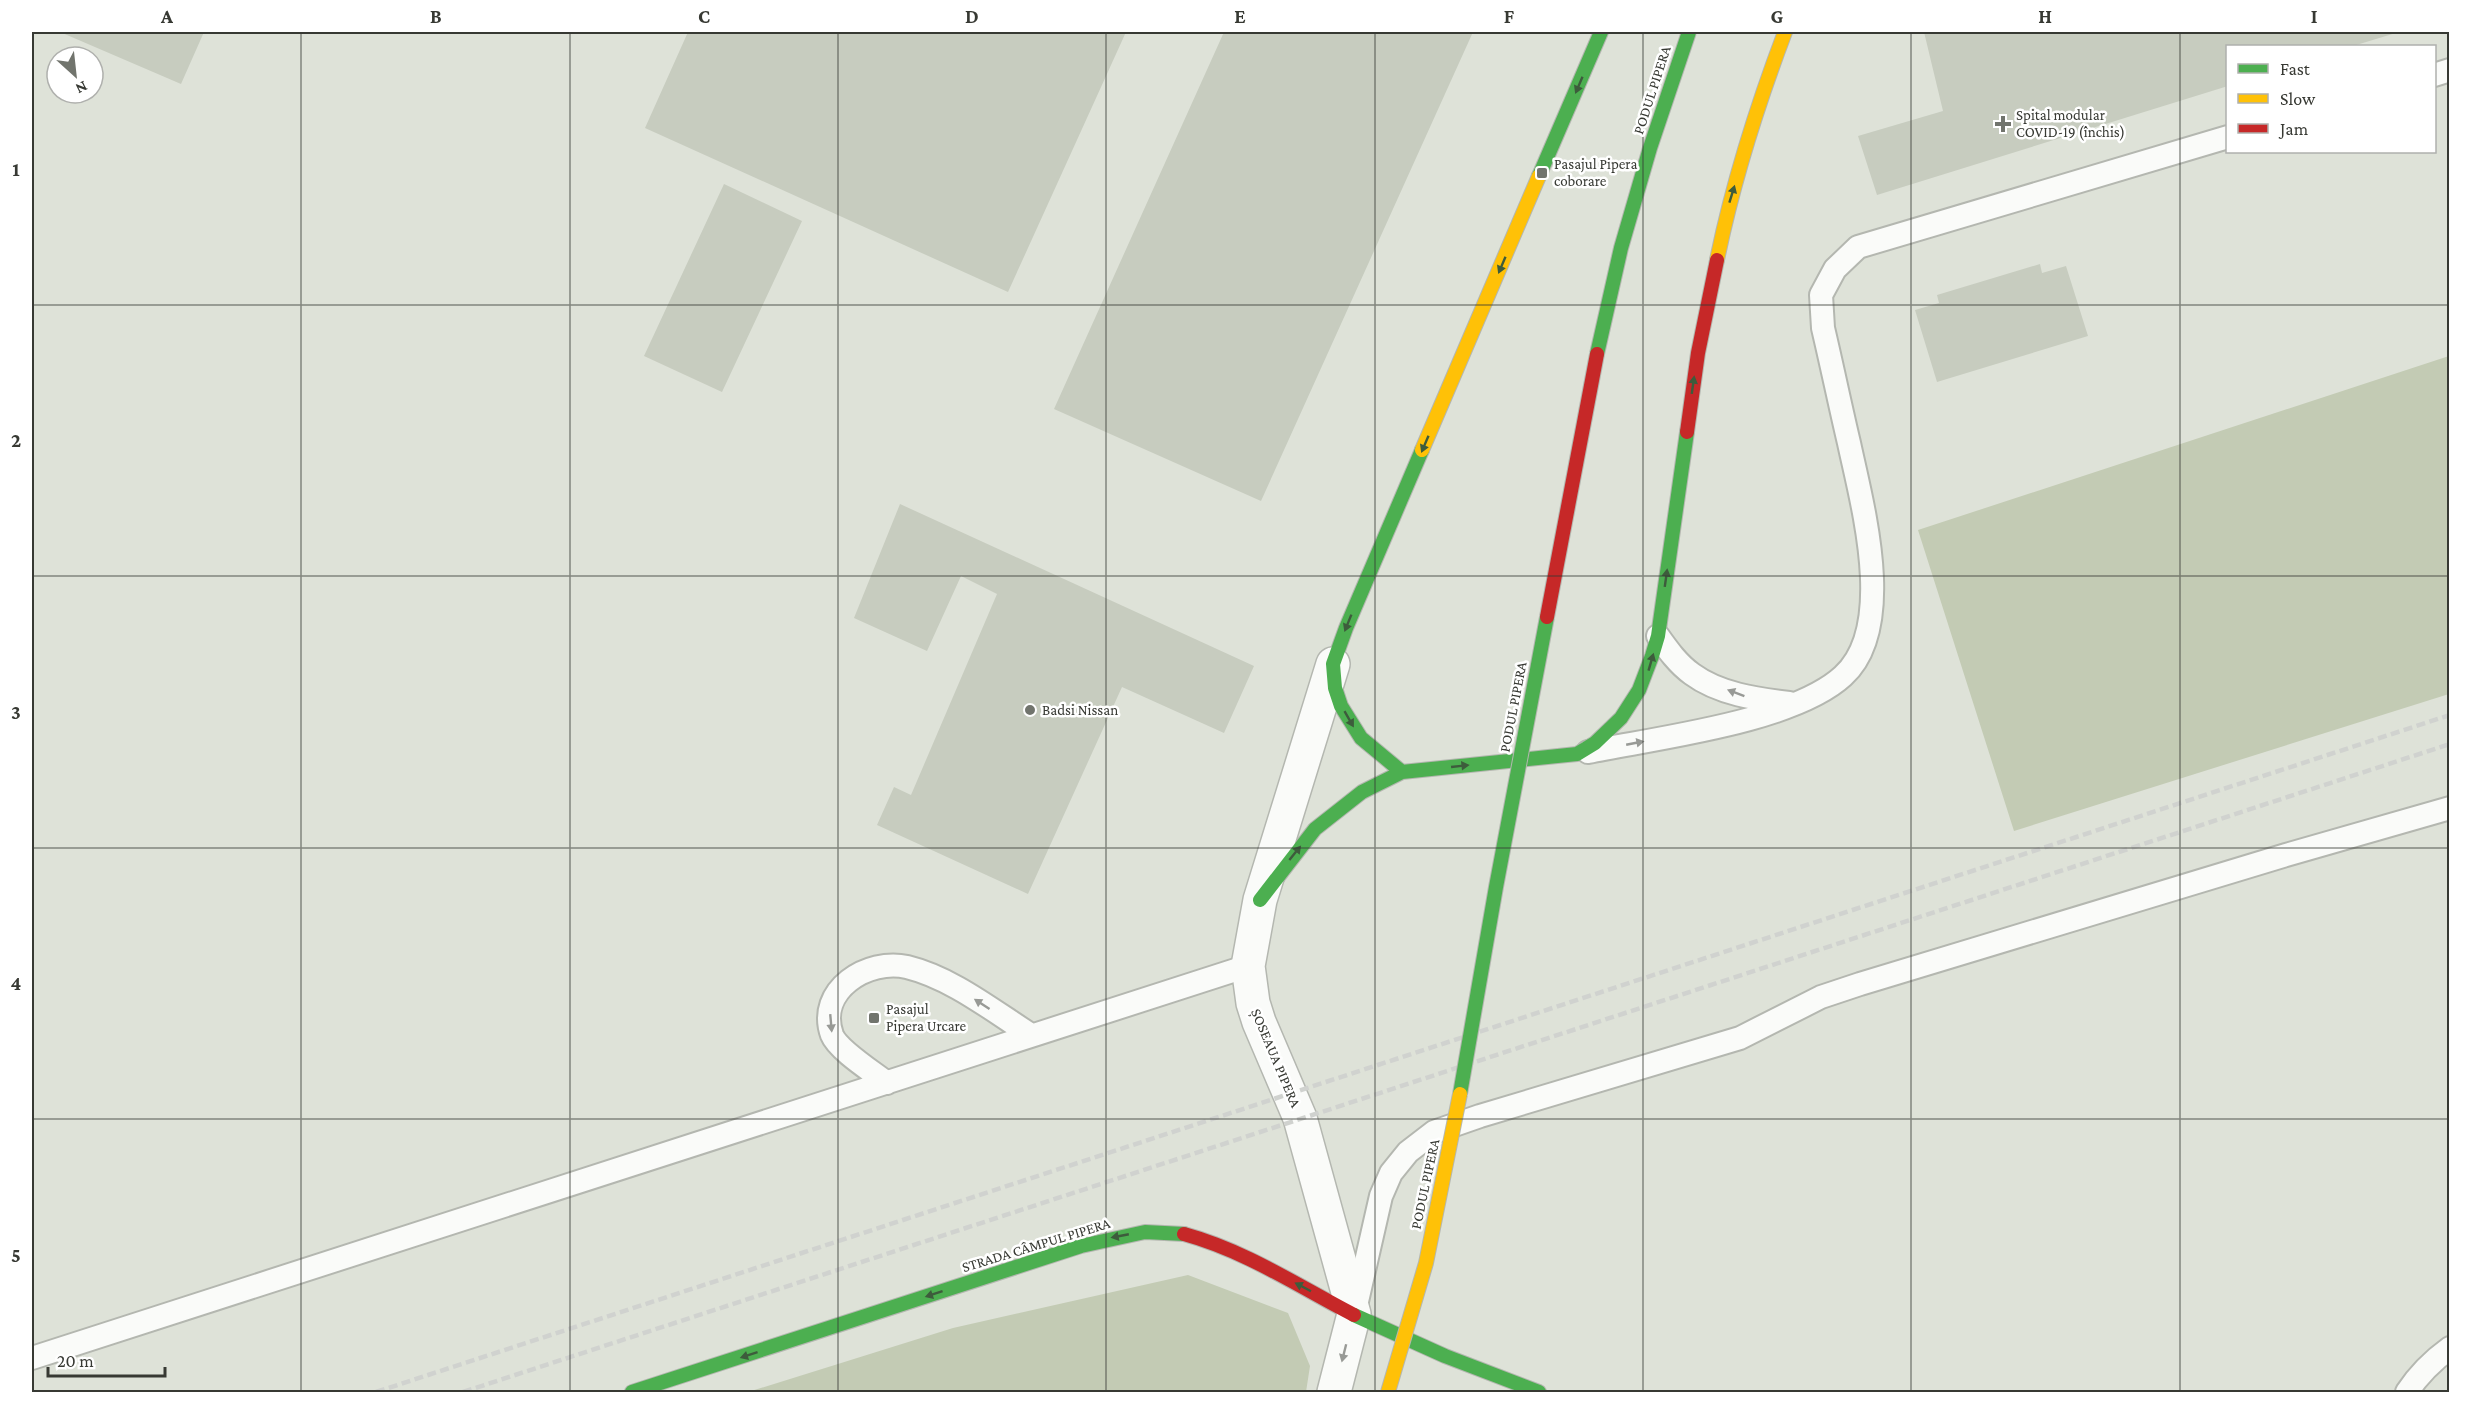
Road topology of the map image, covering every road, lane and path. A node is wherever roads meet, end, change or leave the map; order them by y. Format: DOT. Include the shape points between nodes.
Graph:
graph roads {
  1 [pos="1601,32"];
  2 [pos="1689,32"];
  3 [pos="1785,32"];
  4 [pos="2226,137"];
  5 [pos="1658,636"];
  6 [pos="1333,664"];
  7 [pos="1793,704"];
  8 [pos="1577,754"];
  9 [pos="1402,772"];
  10 [pos="2450,808"];
  11 [pos="1260,900"];
  12 [pos="1248,966"];
  13 [pos="1031,1035"];
  14 [pos="887,1083"];
  15 [pos="1354,1314"];
  16 [pos="2450,1348"];
  17 [pos="32,1358"];
  18 [pos="632,1392"];
  19 [pos="1334,1392"];
  20 [pos="1388,1392"];
  21 [pos="1539,1392"];
  22 [pos="2407,1392"];
  1 -- 6 [label="main road, one-way"];
  2 -- 20 [label="main road, PODUL PIPERA, bridge" via="1634,204 1594,367 1459,1101 1426,1263"];
  5 -- 3 [label="main road, one-way" via="1698,353 1727,210"];
  4 -- 7 [label="lane" via="1858,247 1835,269 1821,295 1823,328 1870,539 1870,626 1844,675"];
  7 -- 5 [label="lane, one-way" via="1745,697 1708,683 1676,660"];
  8 -- 5 [label="main road, one-way" via="1594,744 1627,713 1648,671"];
  6 -- 9 [label="main road, one-way" via="1335,687 1350,724 1372,749"];
  6 -- 11 [label="street, ȘOSEAUA PIPERA"];
  8 -- 7 [label="lane, one-way" via="1734,723"];
  9 -- 8 [label="main road, one-way"];
  11 -- 9 [label="main road, one-way" via="1315,829 1362,792"];
  10 -- 15 [label="lane" via="1860,984 1821,997 1740,1038 1434,1132 1408,1152 1391,1173 1381,1196"];
  11 -- 12 [label="street, ȘOSEAUA PIPERA"];
  12 -- 13 [label="lane"];
  12 -- 15 [label="street, ȘOSEAUA PIPERA" via="1253,1003 1300,1118"];
  13 -- 14 [label="lane"];
  13 -- 14 [label="lane, one-way" via="937,979 891,965 867,969 848,979 829,1018 833,1037"];
  14 -- 17 [label="lane"];
  15 -- 18 [label="main road, STRADA CÂMPUL PIPERA, one-way" via="1216,1243 1183,1233 1149,1231 1081,1246"];
  15 -- 19 [label="street, one-way"];
  15 -- 21 [label="main road, STRADA CÂMPUL PIPERA" via="1481,1372"];
  16 -- 22 [label="lane" via="2417,1376"];
}
